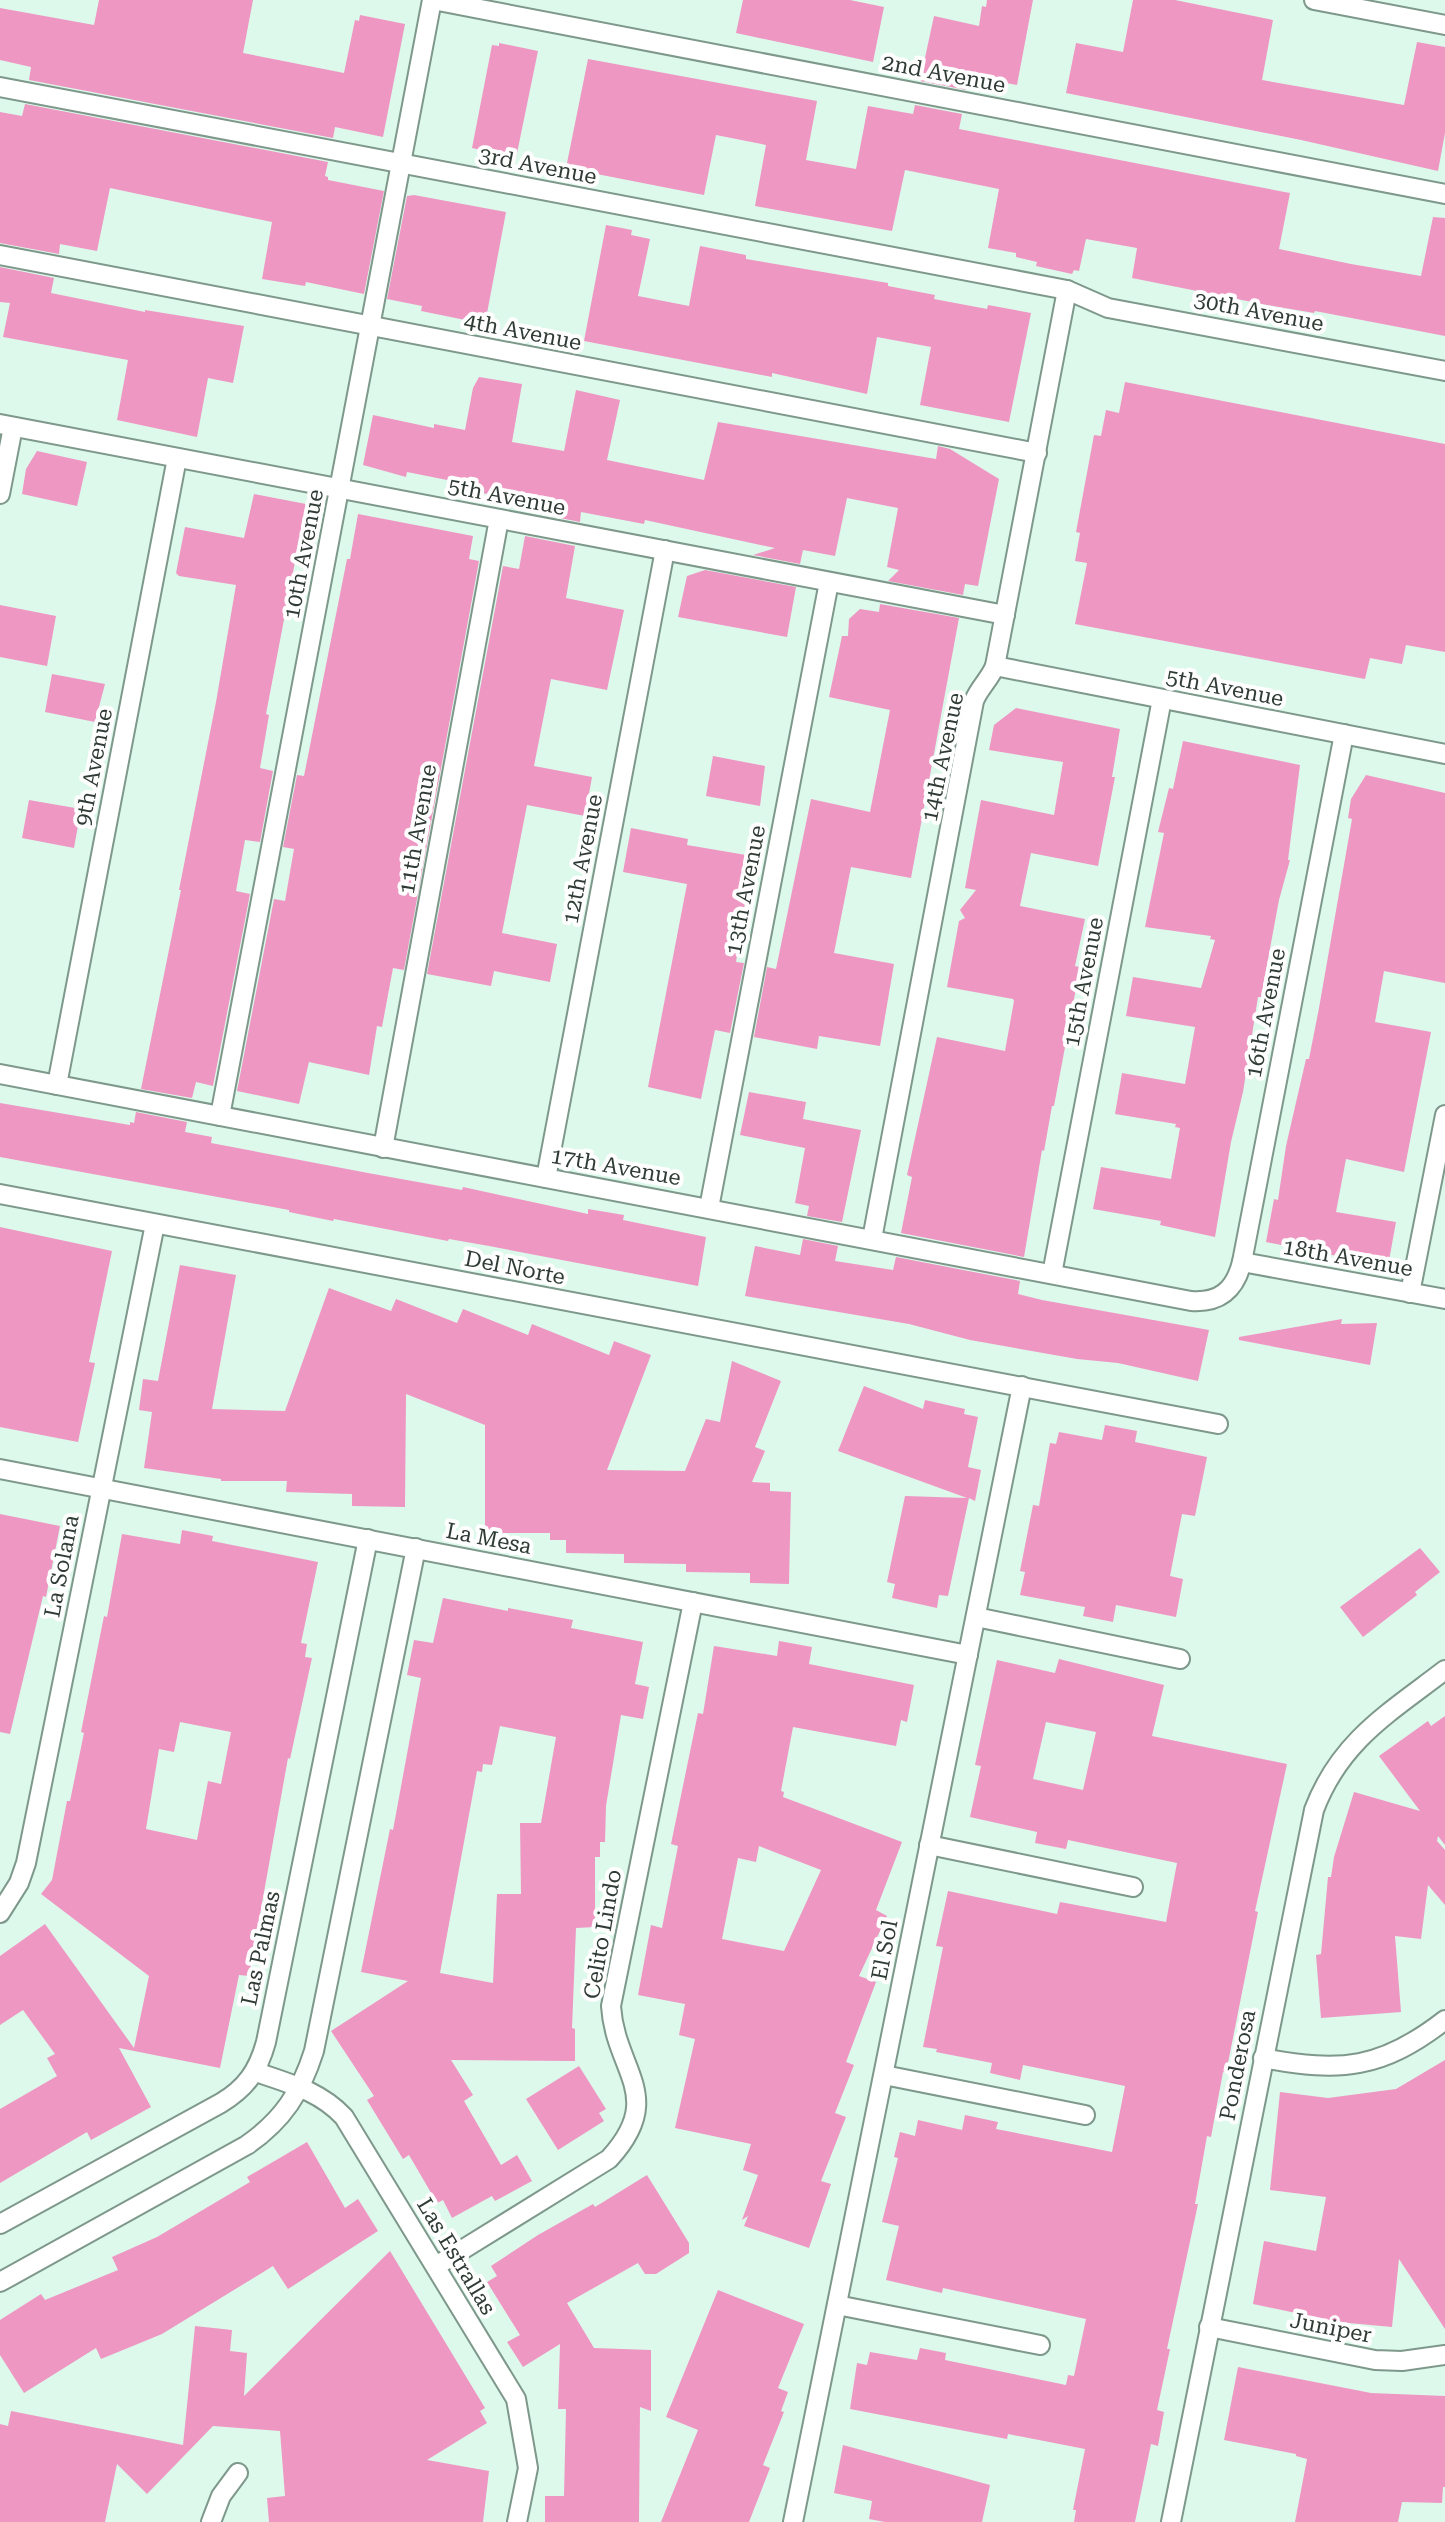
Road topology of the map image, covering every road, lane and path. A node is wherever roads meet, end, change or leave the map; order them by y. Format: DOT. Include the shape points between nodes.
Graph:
graph roads {
  1 [pos="432,0"];
  2 [pos="1314,0"];
  3 [pos="1445,25"];
  4 [pos="0,87"];
  5 [pos="402,164"];
  6 [pos="1445,194"];
  7 [pos="0,255"];
  8 [pos="1067,290"];
  9 [pos="370,326"];
  10 [pos="1445,371"];
  11 [pos="6,426"];
  12 [pos="1037,453"];
  13 [pos="177,458"];
  14 [pos="339,489"];
  15 [pos="0,494"];
  16 [pos="499,519"];
  17 [pos="665,550"];
  18 [pos="829,582"];
  19 [pos="1005,615"];
  20 [pos="995,666"];
  21 [pos="1162,699"];
  22 [pos="1344,734"];
  23 [pos="1445,754"];
  24 [pos="0,1074"];
  25 [pos="57,1085"];
  26 [pos="1445,1115"];
  27 [pos="220,1116"];
  28 [pos="383,1148"];
  29 [pos="546,1178"];
  30 [pos="0,1194"];
  31 [pos="709,1208"];
  32 [pos="155,1224"];
  33 [pos="872,1239"];
  34 [pos="1242,1262"];
  35 [pos="1052,1274"];
  36 [pos="1410,1293"];
  37 [pos="1223,1296"];
  38 [pos="1445,1299"];
  39 [pos="1022,1386"];
  40 [pos="1218,1424"];
  41 [pos="0,1469"];
  42 [pos="102,1488"];
  43 [pos="368,1539"];
  44 [pos="416,1548"];
  45 [pos="693,1602"];
  46 [pos="976,1617"];
  47 [pos="968,1655"];
  48 [pos="1180,1659"];
  49 [pos="1445,1670"];
  50 [pos="929,1845"];
  51 [pos="1133,1887"];
  52 [pos="0,1913"];
  53 [pos="1445,2020"];
  54 [pos="1263,2058"];
  55 [pos="256,2072"];
  56 [pos="884,2075"];
  57 [pos="301,2088"];
  58 [pos="1085,2115"];
  59 [pos="0,2224"];
  60 [pos="436,2266"];
  61 [pos="0,2282"];
  62 [pos="837,2305"];
  63 [pos="1209,2327"];
  64 [pos="1040,2345"];
  65 [pos="1445,2355"];
  66 [pos="238,2473"];
  67 [pos="211,2522"];
  68 [pos="517,2522"];
  69 [pos="793,2522"];
  70 [pos="1171,2522"];
  1 -- 5 [label="lane, 10th Avenue"];
  1 -- 6 [label="lane, 2nd Avenue"];
  2 -- 3 [label="lane"];
  4 -- 5 [label="lane, 3rd Avenue"];
  5 -- 8 [label="lane, 3rd Avenue"];
  5 -- 9 [label="lane, 10th Avenue"];
  7 -- 9 [label="lane, 4th Avenue"];
  8 -- 10 [label="lane, 30th Avenue" via="1108,308"];
  8 -- 12 [label="lane, 14th Avenue"];
  9 -- 12 [label="lane, 4th Avenue"];
  9 -- 14 [label="lane, 10th Avenue"];
  11 -- 13 [label="lane, 5th Avenue"];
  11 -- 15 [label="lane"];
  12 -- 19 [label="lane, 14th Avenue"];
  13 -- 14 [label="lane, 5th Avenue"];
  13 -- 25 [label="lane, 9th Avenue"];
  14 -- 16 [label="lane, 5th Avenue"];
  14 -- 27 [label="lane, 10th Avenue"];
  16 -- 17 [label="lane, 5th Avenue"];
  16 -- 28 [label="lane, 11th Avenue"];
  17 -- 18 [label="lane, 5th Avenue"];
  17 -- 29 [label="lane, 12th Avenue"];
  18 -- 19 [label="lane, 5th Avenue"];
  18 -- 31 [label="lane, 13th Avenue"];
  19 -- 20 [label="lane, 14th Avenue"];
  20 -- 21 [label="lane, 5th Avenue"];
  20 -- 33 [label="lane, 14th Avenue" via="974,701"];
  21 -- 22 [label="lane, 5th Avenue"];
  21 -- 35 [label="lane, 15th Avenue"];
  22 -- 23 [label="lane, 5th Avenue"];
  22 -- 34 [label="lane, 16th Avenue"];
  24 -- 25 [label="lane, 17th Avenue"];
  25 -- 27 [label="lane, 17th Avenue"];
  26 -- 36 [label="lane"];
  27 -- 28 [label="lane, 17th Avenue"];
  28 -- 29 [label="lane, 17th Avenue"];
  29 -- 31 [label="lane, 17th Avenue"];
  30 -- 32 [label="lane, Del Norte"];
  31 -- 33 [label="lane, 17th Avenue"];
  32 -- 39 [label="lane, Del Norte"];
  32 -- 42 [label="lane, La Solana"];
  33 -- 35 [label="lane, 17th Avenue"];
  34 -- 36 [label="lane, 18th Avenue"];
  34 -- 37 [label="lane, 16th Avenue"];
  35 -- 37 [label="lane, 17th Avenue" via="1191,1301"];
  36 -- 38 [label="lane, 18th Avenue"];
  39 -- 40 [label="lane, Del Norte"];
  39 -- 46 [label="lane, El Sol"];
  41 -- 42 [label="lane, La Mesa"];
  42 -- 43 [label="lane, La Mesa"];
  42 -- 52 [label="lane, La Solana" via="26,1863"];
  43 -- 44 [label="lane, La Mesa"];
  43 -- 55 [label="lane, Las Palmas"];
  44 -- 45 [label="lane, La Mesa"];
  44 -- 57 [label="lane" via="314,2051"];
  45 -- 47 [label="lane, La Mesa"];
  45 -- 60 [label="lane, Celito Lindo" via="611,2006 613,2027 637,2091 631,2128 609,2159"];
  46 -- 47 [label="lane, El Sol"];
  46 -- 48 [label="lane"];
  47 -- 50 [label="lane, El Sol"];
  49 -- 54 [label="lane, Ponderosa" via="1366,1730 1324,1782"];
  50 -- 51 [label="lane"];
  50 -- 56 [label="lane, El Sol"];
  53 -- 54 [label="lane" via="1407,2048 1359,2064"];
  54 -- 63 [label="lane, Ponderosa"];
  55 -- 57 [label="lane, Las Estrallas"];
  55 -- 59 [label="lane" via="221,2103"];
  56 -- 58 [label="lane"];
  56 -- 62 [label="lane, El Sol"];
  57 -- 60 [label="lane, Las Estrallas" via="332,2104 344,2117"];
  57 -- 61 [label="lane" via="276,2123 247,2145"];
  60 -- 68 [label="lane, Las Estrallas" via="516,2399 528,2468"];
  62 -- 64 [label="lane"];
  62 -- 69 [label="lane, El Sol"];
  63 -- 65 [label="lane, Juniper" via="1375,2360"];
  63 -- 70 [label="lane, Ponderosa"];
  66 -- 67 [label="lane"];
}
